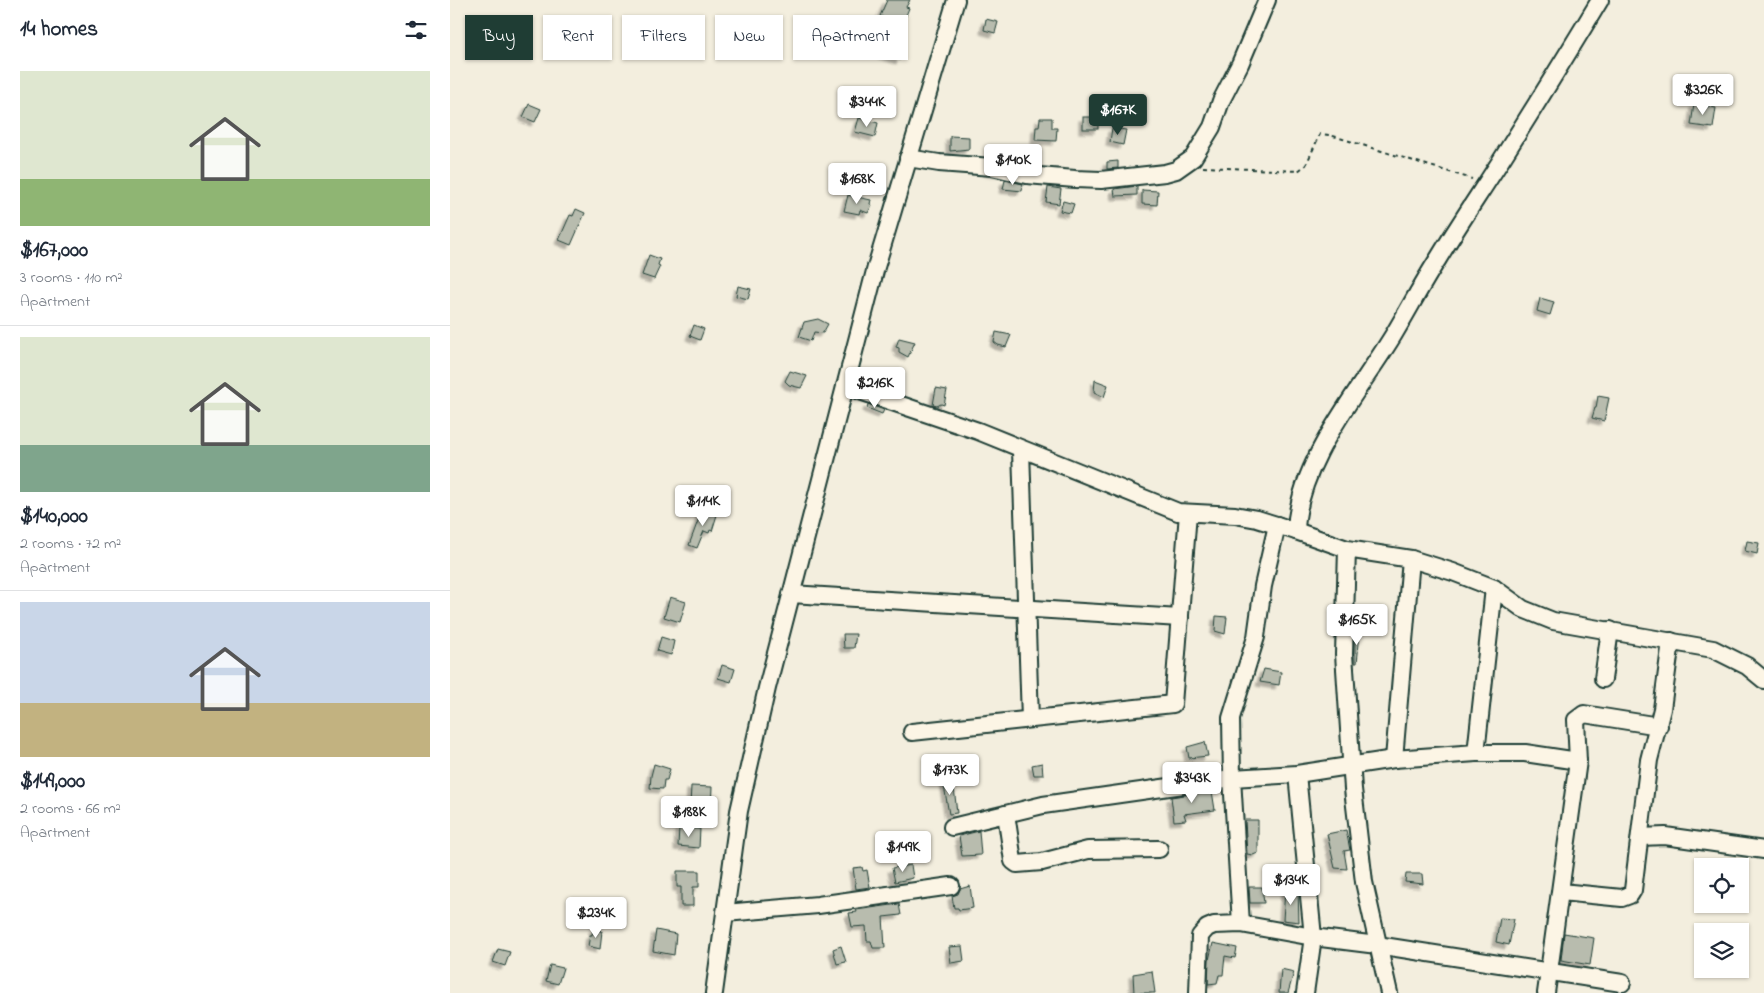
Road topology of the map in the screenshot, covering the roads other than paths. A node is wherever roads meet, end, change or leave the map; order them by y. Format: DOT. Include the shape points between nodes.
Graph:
graph roads {
  1 [pos="956,0"];
  2 [pos="1267,0"];
  3 [pos="1600,0"];
  4 [pos="908,158"];
  5 [pos="845,386"];
  6 [pos="1021,450"];
  7 [pos="1188,513"];
  8 [pos="1277,525"];
  9 [pos="1296,531"];
  10 [pos="1347,549"];
  11 [pos="1411,559"];
  12 [pos="1494,588"];
  13 [pos="790,594"];
  14 [pos="1026,608"];
  15 [pos="1180,618"];
  16 [pos="1610,630"];
  17 [pos="1671,641"];
  18 [pos="1603,679"];
  19 [pos="1764,680"];
  20 [pos="1030,719"];
  21 [pos="1659,726"];
  22 [pos="912,732"];
  23 [pos="1476,753"];
  24 [pos="1394,759"];
  25 [pos="1578,761"];
  26 [pos="1352,766"];
  27 [pos="1297,774"];
  28 [pos="1232,778"];
  29 [pos="1006,814"];
  30 [pos="952,827"];
  31 [pos="1640,837"];
  32 [pos="1159,849"];
  33 [pos="1764,850"];
  34 [pos="951,886"];
  35 [pos="1561,892"];
  36 [pos="725,913"];
  37 [pos="1241,924"];
  38 [pos="1313,937"];
  39 [pos="1377,944"];
  40 [pos="1549,972"];
  41 [pos="1622,983"];
  42 [pos="714,993"];
  43 [pos="1198,993"];
  44 [pos="1305,993"];
  45 [pos="1389,993"];
  46 [pos="1546,993"];
  1 -- 4 [label="street"];
  2 -- 4 [label="street" via="1212,127 1193,158 1165,174 1075,179"];
  3 -- 9 [label="street" via="1341,415 1312,466 1296,517"];
  4 -- 5 [label="street"];
  5 -- 6 [label="street" via="978,431"];
  5 -- 13 [label="street"];
  6 -- 7 [label="street" via="1178,512"];
  6 -- 14 [label="street"];
  7 -- 8 [label="street" via="1235,515"];
  7 -- 15 [label="street"];
  8 -- 9 [label="street"];
  8 -- 28 [label="street" via="1263,586 1256,637 1231,718"];
  9 -- 10 [label="street"];
  10 -- 11 [label="street"];
  10 -- 26 [label="street" via="1344,654"];
  11 -- 12 [label="street"];
  11 -- 24 [label="street"];
  12 -- 16 [label="street" via="1523,609 1553,621"];
  12 -- 23 [label="street"];
  13 -- 14 [label="street"];
  13 -- 36 [label="street" via="740,811"];
  14 -- 15 [label="street"];
  14 -- 20 [label="street"];
  15 -- 20 [label="street" via="1173,704"];
  16 -- 17 [label="street"];
  16 -- 18 [label="street"];
  17 -- 19 [label="street" via="1713,649 1747,666"];
  17 -- 21 [label="street"];
  20 -- 22 [label="street"];
  21 -- 25 [label="street" via="1584,714 1576,720"];
  21 -- 31 [label="street" via="1649,760"];
  23 -- 24 [label="street"];
  23 -- 25 [label="street" via="1525,753"];
  24 -- 26 [label="street"];
  25 -- 35 [label="street"];
  26 -- 27 [label="street"];
  26 -- 39 [label="street" via="1364,882"];
  27 -- 28 [label="street"];
  27 -- 38 [label="street"];
  28 -- 29 [label="street" via="1043,805"];
  28 -- 37 [label="street"];
  29 -- 30 [label="street"];
  29 -- 32 [label="street" via="1016,864 1088,850"];
  31 -- 33 [label="street" via="1666,836"];
  31 -- 35 [label="street" via="1630,895 1622,898"];
  34 -- 36 [label="street"];
  35 -- 40 [label="street"];
  36 -- 42 [label="street"];
  37 -- 38 [label="street"];
  37 -- 43 [label="street" via="1214,925 1200,936"];
  38 -- 39 [label="street"];
  38 -- 44 [label="street"];
  39 -- 40 [label="street"];
  39 -- 45 [label="street"];
  40 -- 41 [label="street"];
  40 -- 46 [label="street"];
}
